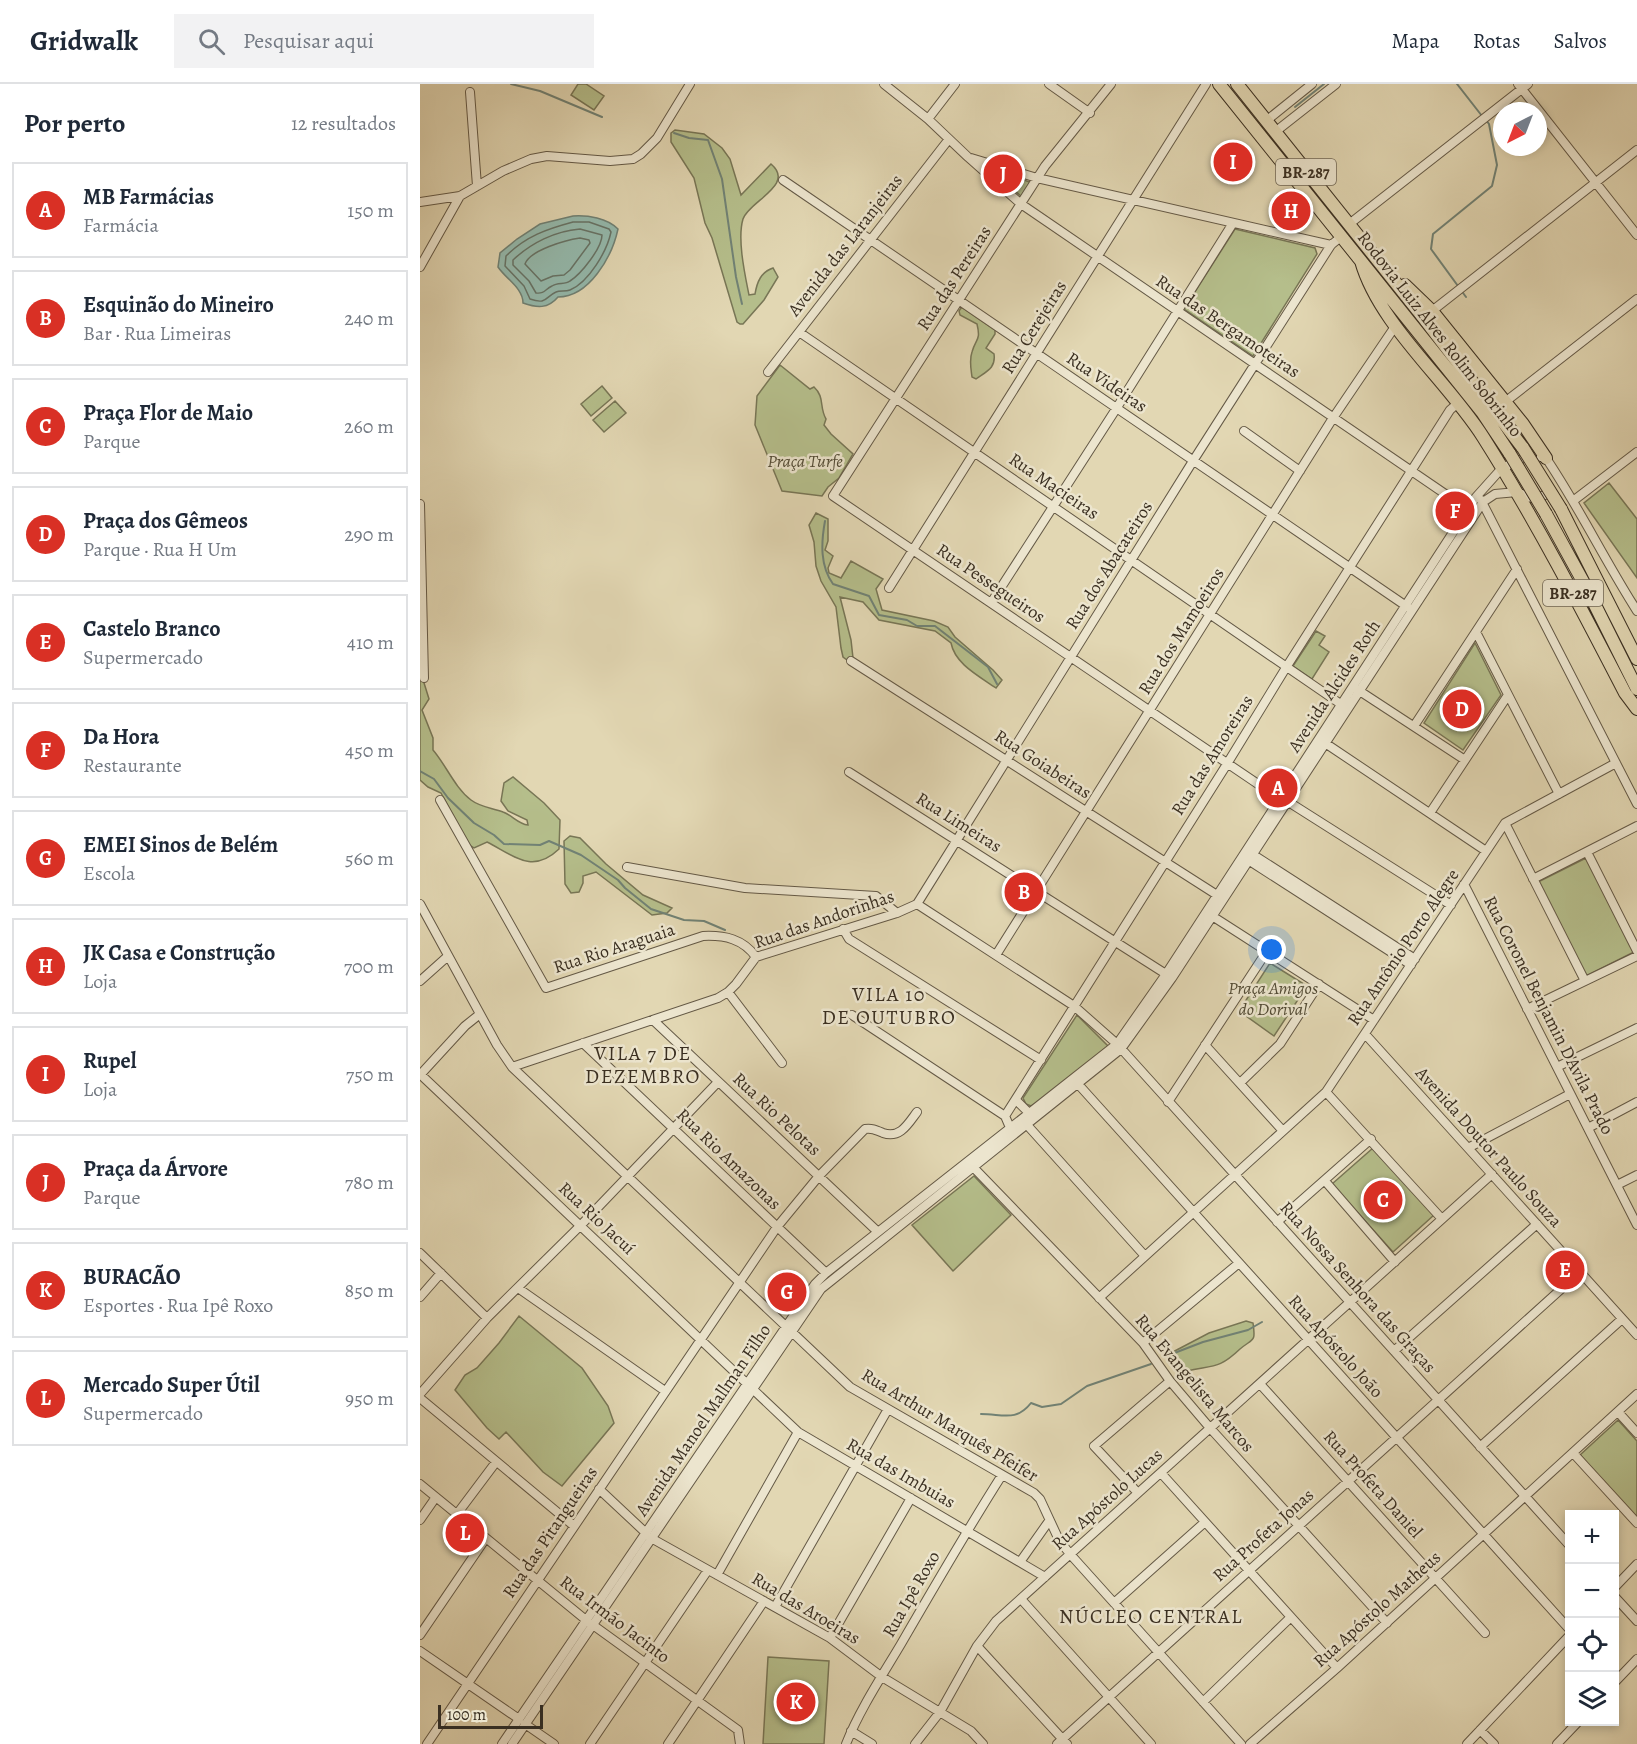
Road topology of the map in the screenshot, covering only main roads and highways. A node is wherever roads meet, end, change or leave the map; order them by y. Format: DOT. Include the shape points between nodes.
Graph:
graph roads {
  1 [pos="1220,84"];
  2 [pos="1237,84"];
  3 [pos="1345,231"];
  4 [pos="1376,260"];
  5 [pos="1361,261"];
  6 [pos="1546,458"];
  7 [pos="1637,659"];
  8 [pos="1637,689"];
  9 [pos="1637,709"];
  1 -- 3 [label="highway, Rodovia Luiz Alves Rolim Sobrinho / BR-287"];
  2 -- 3 [label="highway, Rodovia Luiz Alves Rolim Sobrinho / BR-287"];
  3 -- 4 [label="highway, Rodovia Luiz Alves Rolim Sobrinho / BR-287"];
  3 -- 5 [label="highway, Rodovia Luiz Alves Rolim Sobrinho / BR-287"];
  4 -- 6 [label="highway, BR-287" via="1432,310"];
  4 -- 7 [label="highway, Rodovia Luiz Alves Rolim Sobrinho / BR-287, bridge" via="1523,448 1561,509"];
  5 -- 8 [label="highway, Rodovia Luiz Alves Rolim Sobrinho / BR-287, bridge" via="1482,412 1510,454 1586,587"];
  5 -- 9 [label="highway, BR-287" via="1366,279 1396,326 1482,435 1548,545"];
}
